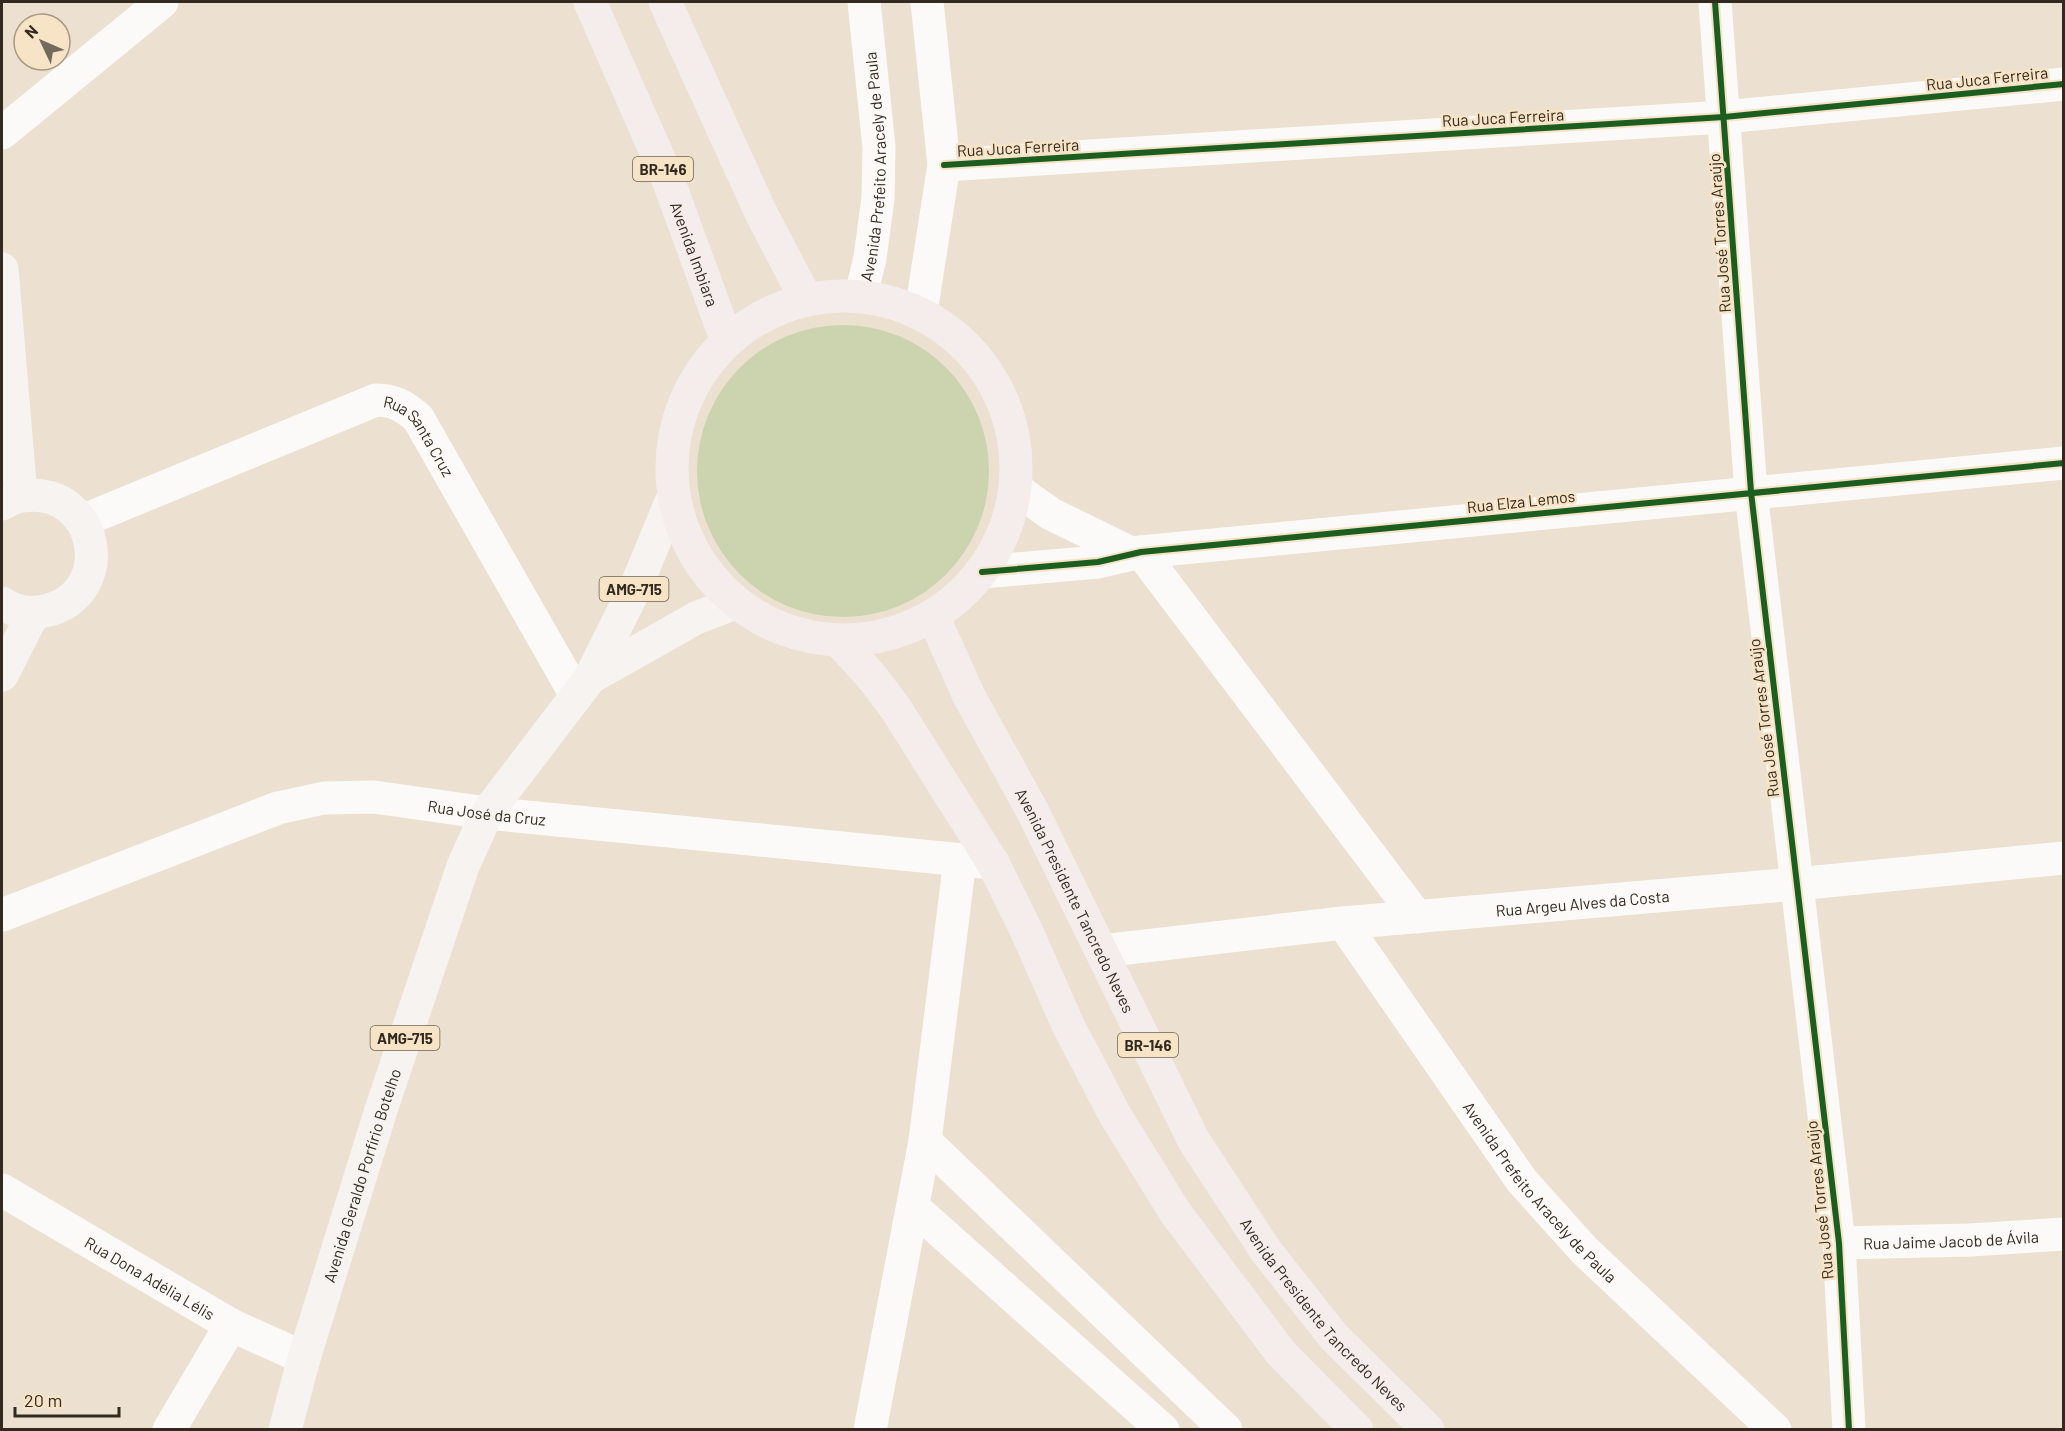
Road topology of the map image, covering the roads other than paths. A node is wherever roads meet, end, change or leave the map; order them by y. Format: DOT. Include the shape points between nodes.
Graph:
graph roads {
  1 [pos="590,2"];
  2 [pos="665,2"];
  3 [pos="864,2"];
  4 [pos="927,2"];
  5 [pos="1715,2"];
  6 [pos="157,3"];
  7 [pos="2064,84"];
  8 [pos="1724,117"];
  9 [pos="2,134"];
  10 [pos="944,165"];
  11 [pos="2,269"];
  12 [pos="861,295"];
  13 [pos="806,299"];
  14 [pos="921,312"];
  15 [pos="727,341"];
  16 [pos="2064,463"];
  17 [pos="1016,489"];
  18 [pos="1751,492"];
  19 [pos="673,497"];
  20 [pos="11,500"];
  21 [pos="82,521"];
  22 [pos="1136,552"];
  23 [pos="982,572"];
  24 [pos="2,603"];
  25 [pos="735,603"];
  26 [pos="33,614"];
  27 [pos="933,616"];
  28 [pos="839,641"];
  29 [pos="2,675"];
  30 [pos="583,687"];
  31 [pos="487,813"];
  32 [pos="2064,858"];
  33 [pos="960,860"];
  34 [pos="993,863"];
  35 [pos="1796,884"];
  36 [pos="2,915"];
  37 [pos="1417,917"];
  38 [pos="1343,923"];
  39 [pos="1102,951"];
  40 [pos="925,1141"];
  41 [pos="2,1190"];
  42 [pos="913,1207"];
  43 [pos="2064,1234"];
  44 [pos="1839,1243"];
  45 [pos="231,1325"];
  46 [pos="304,1358"];
  47 [pos="168,1430"];
  48 [pos="285,1430"];
  49 [pos="870,1430"];
  50 [pos="1163,1430"];
  51 [pos="1226,1430"];
  52 [pos="1357,1430"];
  53 [pos="1428,1430"];
  54 [pos="1775,1430"];
  55 [pos="1849,1430"];
  1 -- 15 [label="highway, Avenida Imbiara / BR-146" via="667,177"];
  2 -- 13 [label="highway"];
  3 -- 12 [label="street, Avenida Prefeito Aracely de Paula" via="879,147 878,198"];
  4 -- 10 [label="street"];
  5 -- 8 [label="street, Rua José Torres Araújo"];
  6 -- 9 [label="street"];
  7 -- 8 [label="street, Rua Juca Ferreira"];
  8 -- 10 [label="street, Rua Juca Ferreira"];
  8 -- 18 [label="street, Rua José Torres Araújo"];
  10 -- 14 [label="street"];
  11 -- 20 [label="main road"];
  12 -- 13 [label="highway"];
  12 -- 14 [label="highway"];
  13 -- 15 [label="highway" via="764,315"];
  14 -- 17 [label="highway" via="964,342 997,385 1015,435"];
  15 -- 19 [label="highway" via="692,386 673,440"];
  16 -- 18 [label="street, Rua Elza Lemos"];
  17 -- 22 [label="street" via="1051,514"];
  17 -- 23 [label="highway" via="1005,532"];
  18 -- 22 [label="street, Rua Elza Lemos"];
  18 -- 35 [label="street, Rua José Torres Araújo"];
  19 -- 25 [label="highway" via="690,546 706,573"];
  19 -- 30 [label="main road, Avenida Geraldo Porfírio Botelho / AMG-715" via="636,584"];
  20 -- 21 [label="main road" via="44,495 66,504"];
  21 -- 26 [label="main road" via="92,545 90,570 78,592 58,608"];
  21 -- 30 [label="street, Rua Santa Cruz" via="376,400 390,400 418,418"];
  22 -- 23 [label="street, Rua Elza Lemos" via="1098,562"];
  22 -- 37 [label="street"];
  23 -- 27 [label="highway"];
  24 -- 26 [label="main road"];
  25 -- 28 [label="highway" via="784,631"];
  25 -- 30 [label="main road, Avenida Geraldo Porfírio Botelho / AMG-715" via="696,618"];
  26 -- 29 [label="main road"];
  27 -- 28 [label="highway" via="888,636"];
  27 -- 39 [label="highway, Avenida Presidente Tancredo Neves / BR-146" via="969,696 1033,812"];
  28 -- 34 [label="highway" via="896,709"];
  30 -- 31 [label="main road, Avenida Geraldo Porfírio Botelho / AMG-715"];
  31 -- 33 [label="street, Rua José da Cruz"];
  31 -- 36 [label="street, Rua José da Cruz" via="374,797 324,798 278,808"];
  31 -- 46 [label="main road, Avenida Geraldo Porfírio Botelho / AMG-715" via="463,866 381,1110"];
  32 -- 35 [label="street, Rua Argeu Alves da Costa"];
  33 -- 34 [label="street, Rua José da Cruz"];
  33 -- 40 [label="street"];
  34 -- 52 [label="highway" via="1068,1025 1115,1115 1175,1212 1281,1353"];
  35 -- 37 [label="street, Rua Argeu Alves da Costa"];
  35 -- 44 [label="street, Rua José Torres Araújo"];
  37 -- 38 [label="street, Rua Argeu Alves da Costa"];
  38 -- 39 [label="street, Rua Argeu Alves da Costa"];
  38 -- 54 [label="street, Avenida Prefeito Aracely de Paula" via="1522,1181 1584,1251"];
  39 -- 53 [label="highway, Avenida Presidente Tancredo Neves / BR-146" via="1194,1141 1266,1251 1334,1337"];
  40 -- 42 [label="street"];
  40 -- 51 [label="street"];
  41 -- 45 [label="street, Rua Dona Adélia Lélis"];
  42 -- 49 [label="street"];
  42 -- 50 [label="street"];
  43 -- 44 [label="street, Rua Jaime Jacob de Ávila"];
  44 -- 55 [label="street, Rua José Torres Araújo"];
  45 -- 46 [label="street, Rua Dona Adélia Lélis"];
  45 -- 47 [label="street"];
  46 -- 48 [label="main road, Avenida Geraldo Porfírio Botelho / AMG-715"];
}
